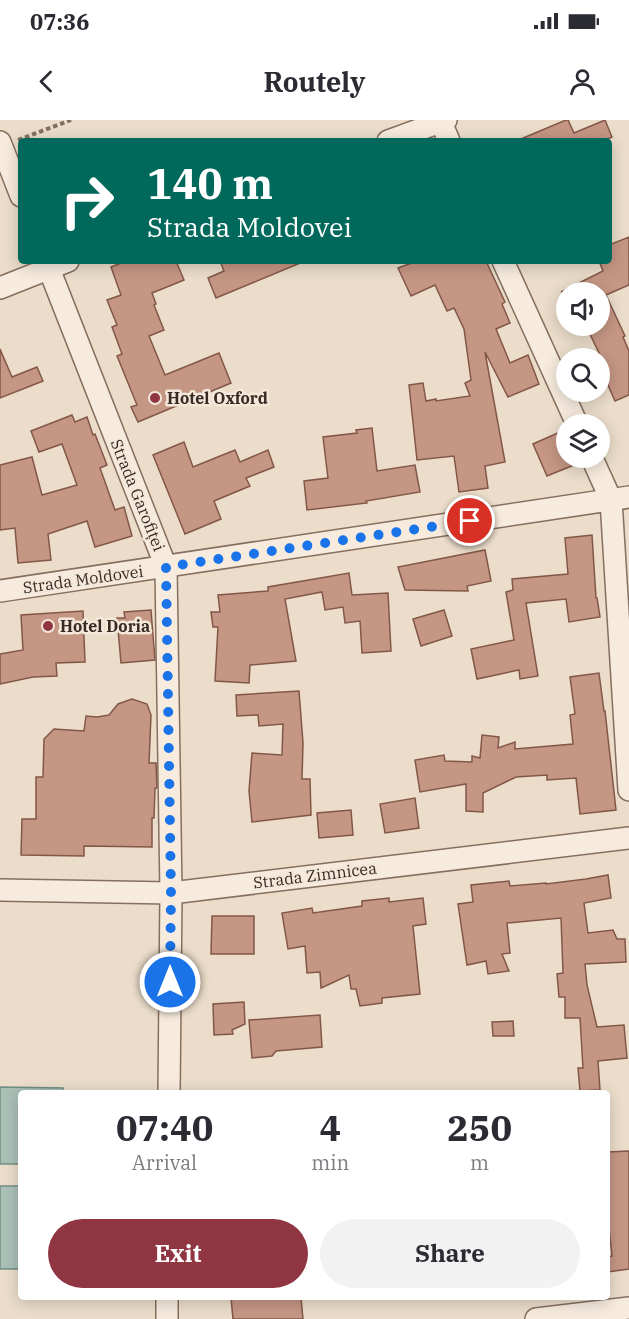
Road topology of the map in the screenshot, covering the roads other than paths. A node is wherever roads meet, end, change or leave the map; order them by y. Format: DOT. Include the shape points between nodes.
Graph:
graph roads {
  1 [pos="445,128"];
  2 [pos="401,138"];
  3 [pos="1,144"];
  4 [pos="18,188"];
  5 [pos="54,264"];
  6 [pos="504,264"];
  7 [pos="0,288"];
  8 [pos="572,414"];
  9 [pos="599,468"];
  10 [pos="620,498"];
  11 [pos="166,567"];
  12 [pos="0,591"];
  13 [pos="629,789"];
  14 [pos="629,838"];
  15 [pos="0,890"];
  16 [pos="171,893"];
  17 [pos="169,1090"];
  18 [pos="167,1300"];
  19 [pos="629,1308"];
  20 [pos="167,1319"];
  21 [pos="536,1319"];
  1 -- 2 [label="street"];
  3 -- 4 [label="street"];
  5 -- 7 [label="street"];
  5 -- 11 [label="street, Strada Garofiței"];
  6 -- 8 [label="street"];
  9 -- 10 [label="street"];
  10 -- 11 [label="street, Strada Moldovei"];
  10 -- 13 [label="street"];
  11 -- 12 [label="street, Strada Moldovei"];
  11 -- 16 [label="street, Strada Garofiței"];
  14 -- 16 [label="street, Strada Zimnicea"];
  15 -- 16 [label="street, Strada Zimnicea"];
  16 -- 17 [label="street, Strada Garofiței"];
  18 -- 20 [label="street"];
  19 -- 21 [label="street"];
}
